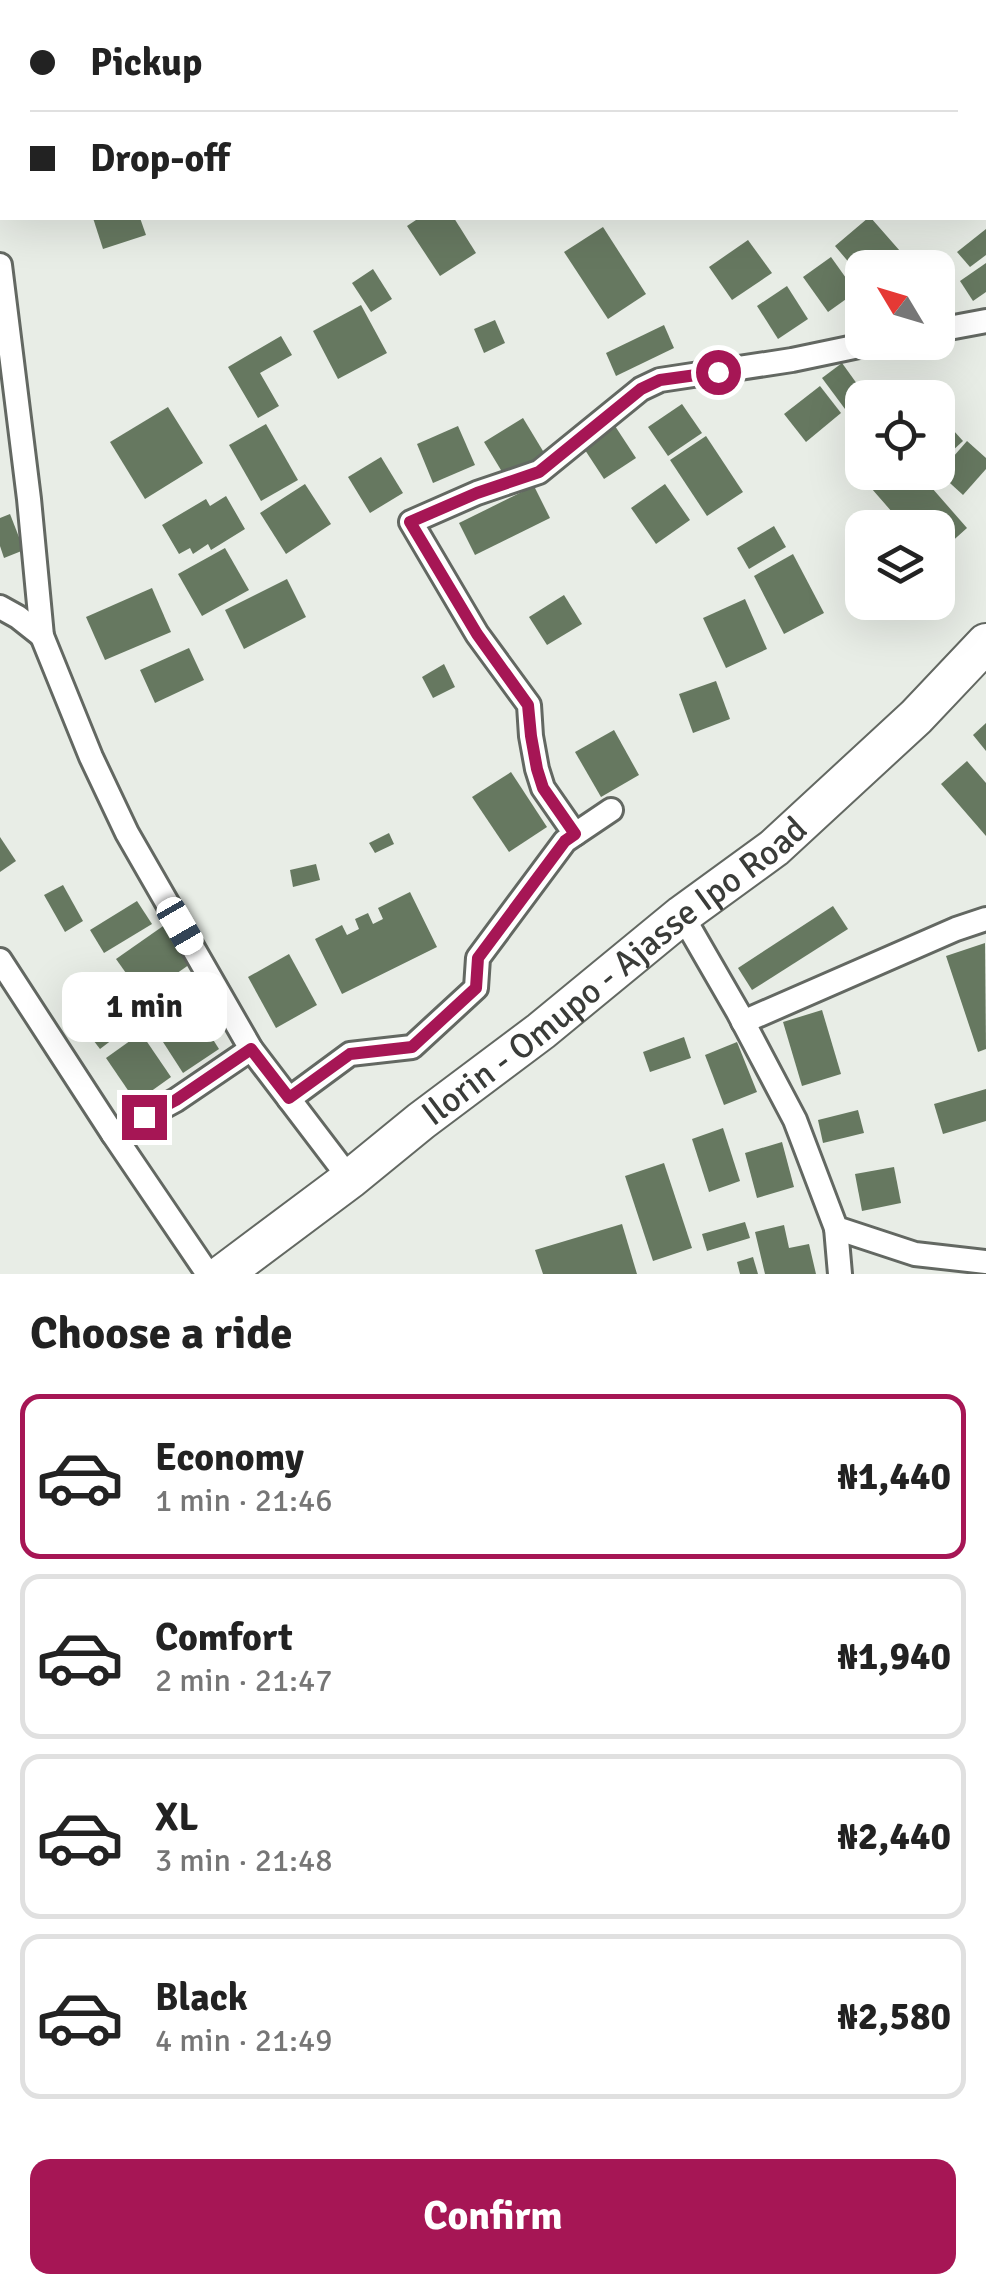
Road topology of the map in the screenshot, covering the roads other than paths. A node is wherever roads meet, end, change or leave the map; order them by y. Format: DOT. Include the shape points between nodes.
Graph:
graph roads {
  1 [pos="0,265"];
  2 [pos="986,321"];
  3 [pos="955,327"];
  4 [pos="845,349"];
  5 [pos="0,607"];
  6 [pos="42,636"];
  7 [pos="986,643"];
  8 [pos="610,810"];
  9 [pos="575,834"];
  10 [pos="682,915"];
  11 [pos="986,918"];
  12 [pos="0,960"];
  13 [pos="743,1022"];
  14 [pos="251,1049"];
  15 [pos="289,1098"];
  16 [pos="112,1134"];
  17 [pos="350,1179"];
  18 [pos="836,1228"];
  19 [pos="986,1262"];
  20 [pos="208,1274"];
  21 [pos="223,1274"];
  22 [pos="840,1274"];
  1 -- 6 [label="street"];
  2 -- 3 [label="street"];
  4 -- 9 [label="street" via="660,380 539,472 410,522 528,705 543,788"];
  5 -- 6 [label="street"];
  6 -- 14 [label="street" via="127,834"];
  7 -- 10 [label="highway, Ilorin - Omupo - Ajasse Ipo Road" via="916,718 774,848"];
  8 -- 9 [label="street"];
  9 -- 15 [label="street" via="478,958 476,988 412,1047 350,1054"];
  10 -- 13 [label="street"];
  10 -- 17 [label="highway, Ilorin - Omupo - Ajasse Ipo Road"];
  11 -- 13 [label="street"];
  12 -- 16 [label="street"];
  13 -- 18 [label="street" via="795,1120"];
  14 -- 15 [label="street"];
  14 -- 16 [label="street"];
  15 -- 17 [label="street"];
  16 -- 20 [label="street"];
  17 -- 21 [label="highway, Ilorin - Omupo - Ajasse Ipo Road"];
  18 -- 19 [label="street" via="915,1254"];
  18 -- 22 [label="street"];
}
